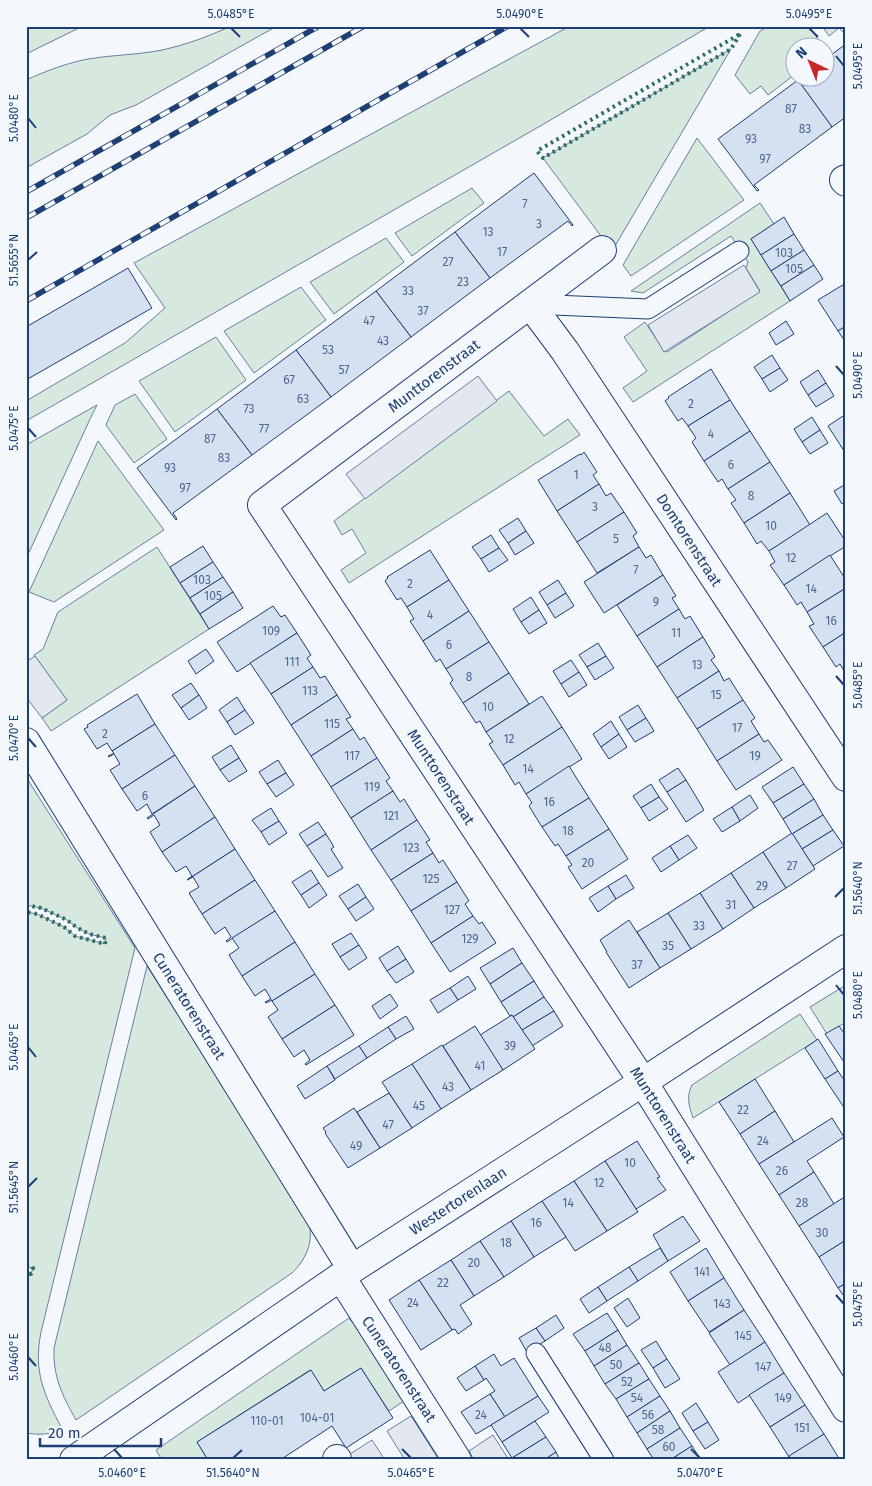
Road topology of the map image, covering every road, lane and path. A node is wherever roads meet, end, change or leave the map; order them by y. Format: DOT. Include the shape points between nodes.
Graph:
graph roads {
  1 [pos="602,250"];
  2 [pos="740,251"];
  3 [pos="530,304"];
  4 [pos="26,742"];
  5 [pos="846,777"];
  6 [pos="846,949"];
  7 [pos="643,1082"];
  8 [pos="347,1274"];
  9 [pos="536,1353"];
  10 [pos="846,1408"];
  11 [pos="74,1460"];
  12 [pos="458,1460"];
  13 [pos="604,1460"];
  1 -- 3 [label="street, Munttorenstraat"];
  2 -- 3 [label="lane" via="648,309"];
  3 -- 5 [label="street, Domtorenstraat" via="565,351"];
  3 -- 7 [label="street, Munttorenstraat" via="262,505"];
  4 -- 8 [label="street, Cuneratorenstraat"];
  6 -- 7 [label="street, Westertorenlaan"];
  7 -- 8 [label="street, Westertorenlaan"];
  7 -- 10 [label="street, Munttorenstraat"];
  8 -- 11 [label="street, Westertorenlaan"];
  8 -- 12 [label="street, Cuneratorenstraat"];
  9 -- 13 [label="lane"];
}
